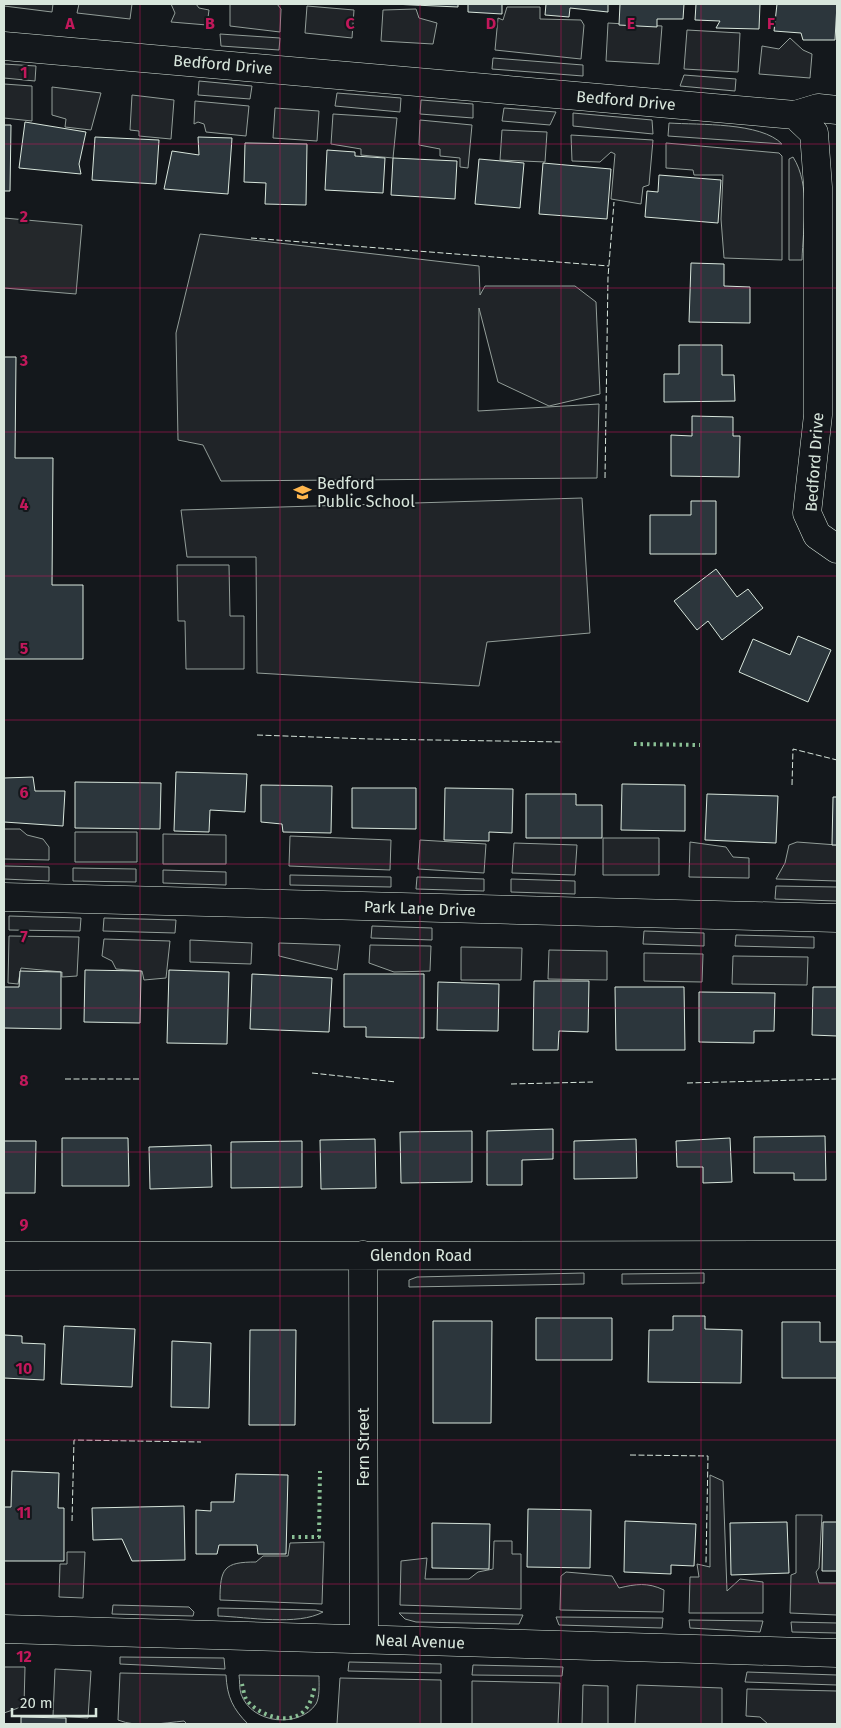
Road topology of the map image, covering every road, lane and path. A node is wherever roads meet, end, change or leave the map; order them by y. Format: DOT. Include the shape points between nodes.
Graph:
graph roads {
  1 [pos="4,46"];
  2 [pos="837,110"];
  3 [pos="795,115"];
  4 [pos="828,187"];
  5 [pos="837,549"];
  6 [pos="4,897"];
  7 [pos="837,918"];
  8 [pos="363,1255"];
  9 [pos="837,1255"];
  10 [pos="4,1256"];
  11 [pos="4,1629"];
  12 [pos="364,1639"];
  13 [pos="837,1653"];
  1 -- 3 [label="street, Bedford Drive"];
  2 -- 3 [label="street" via="818,108"];
  3 -- 4 [label="street, Bedford Drive" via="814,133"];
  4 -- 5 [label="street, Bedford Drive" via="818,415 807,513 816,535"];
  6 -- 7 [label="street, Park Lane Drive"];
  8 -- 9 [label="street, Glendon Road"];
  8 -- 10 [label="street, Glendon Road"];
  8 -- 12 [label="street, Fern Street"];
  11 -- 12 [label="street, Neal Avenue"];
  12 -- 13 [label="street, Neal Avenue"];
}
